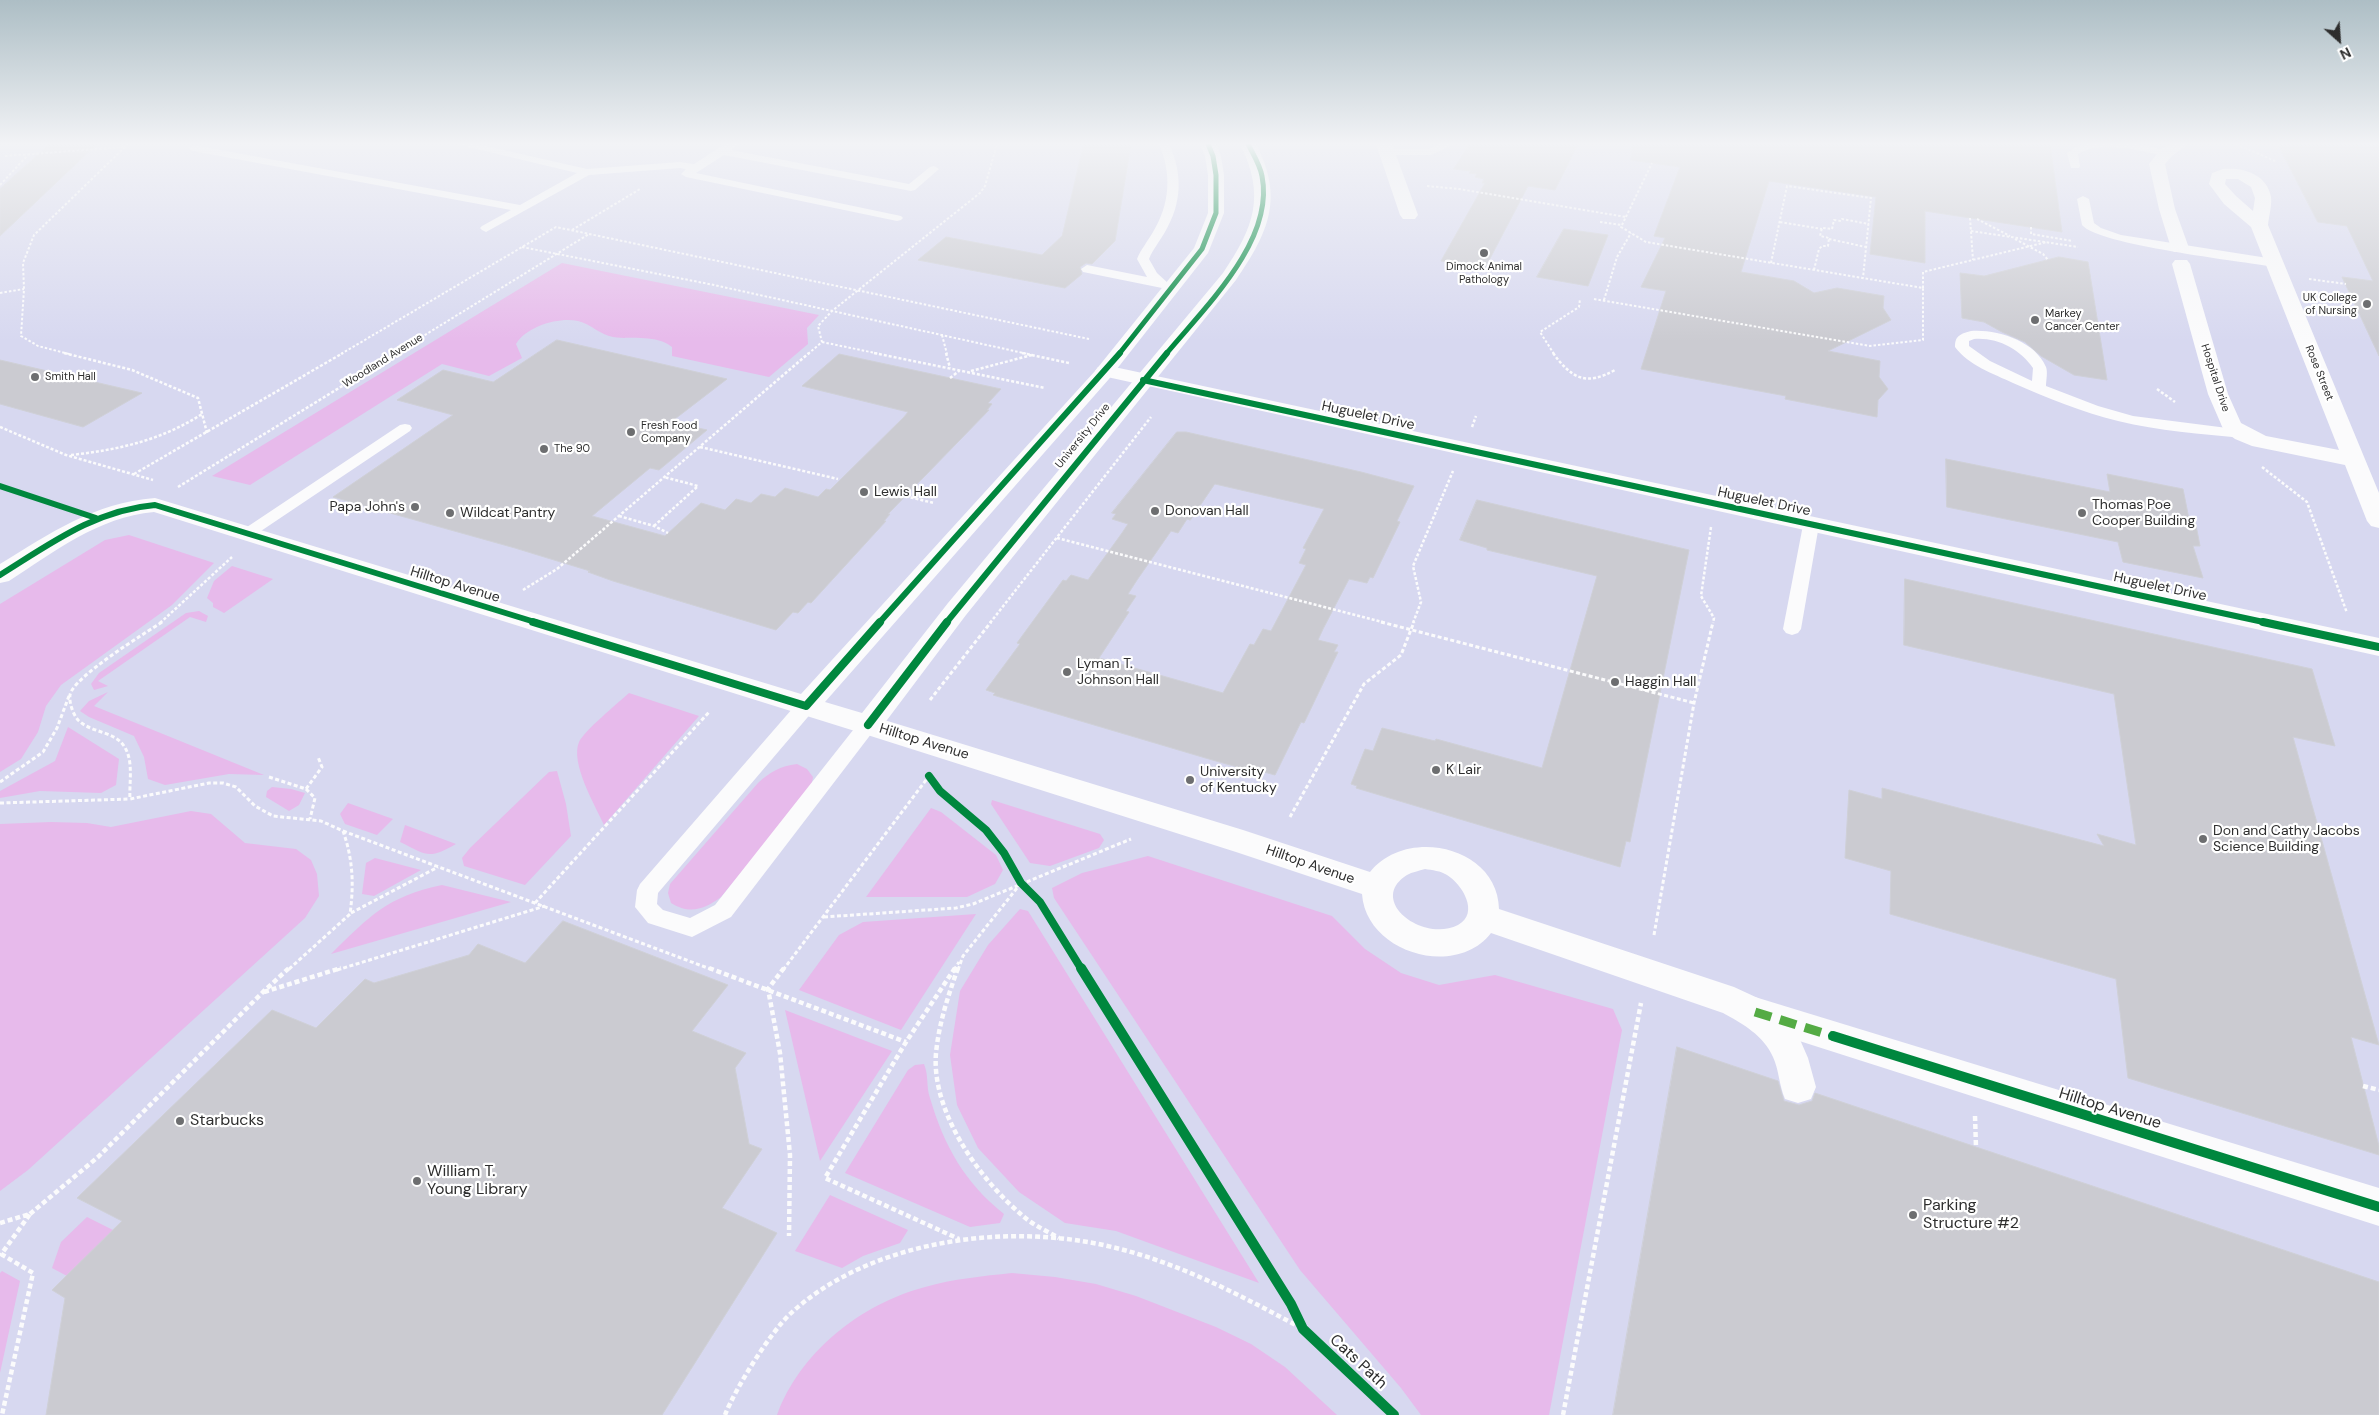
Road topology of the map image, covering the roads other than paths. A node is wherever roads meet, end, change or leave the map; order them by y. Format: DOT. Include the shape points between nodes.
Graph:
graph roads {
  1 [pos="517,210"];
  2 [pos="858,210"];
  3 [pos="1168,210"];
  4 [pos="1216,210"];
  5 [pos="1260,210"];
  6 [pos="1407,210"];
  7 [pos="2085,210"];
  8 [pos="2167,210"];
  9 [pos="1409,215"];
  10 [pos="896,218"];
  11 [pos="2259,225"];
  12 [pos="486,228"];
  13 [pos="2181,256"];
  14 [pos="2274,263"];
  15 [pos="1087,269"];
  16 [pos="1168,285"];
  17 [pos="1105,371"];
  18 [pos="1143,380"];
  19 [pos="2038,388"];
  20 [pos="405,428"];
  21 [pos="2242,434"];
  22 [pos="2354,460"];
  23 [pos="2379,521"];
  24 [pos="1811,525"];
  25 [pos="246,533"];
  26 [pos="0,575"];
  27 [pos="1792,629"];
  28 [pos="2379,647"];
  29 [pos="806,706"];
  30 [pos="868,725"];
  31 [pos="1378,887"];
  32 [pos="1484,917"];
  33 [pos="1755,1012"];
  34 [pos="1798,1087"];
  35 [pos="2379,1207"];
  1 -- 12 [label="lane"];
  2 -- 10 [label="lane"];
  3 -- 16 [label="lane" via="1143,260 1152,275"];
  4 -- 16 [label="street, University Drive" via="1202,249"];
  5 -- 18 [label="street, University Drive" via="1246,253"];
  6 -- 9 [label="street"];
  7 -- 13 [label="lane" via="2088,225 2097,231"];
  8 -- 13 [label="street, Hospital Drive"];
  11 -- 14 [label="street, Rose Street"];
  13 -- 14 [label="lane"];
  13 -- 21 [label="street, Hospital Drive" via="2218,394 2232,426"];
  14 -- 22 [label="street, Rose Street"];
  15 -- 16 [label="lane"];
  16 -- 17 [label="street, University Drive"];
  17 -- 18 [label="street, Huguelet Drive"];
  17 -- 29 [label="street, University Drive"];
  18 -- 24 [label="street, Huguelet Drive"];
  18 -- 30 [label="street, University Drive" via="957,609"];
  19 -- 19 [label="lane" via="2040,368 2026,352 1991,336 1973,334 1962,339 1962,347 1974,357"];
  19 -- 21 [label="lane" via="2132,420"];
  20 -- 25 [label="lane"];
  21 -- 22 [label="street" via="2260,441"];
  22 -- 23 [label="street, Rose Street"];
  24 -- 27 [label="lane"];
  24 -- 28 [label="street, Huguelet Drive"];
  25 -- 26 [label="street, Hilltop Avenue" via="155,505 126,507 96,518"];
  25 -- 29 [label="street, Hilltop Avenue"];
  29 -- 30 [label="street, Hilltop Avenue"];
  29 -- 30 [label="lane" via="648,890 646,907 656,917 692,928 723,911"];
  30 -- 31 [label="street, Hilltop Avenue"];
  31 -- 32 [label="street" via="1381,913 1403,935 1418,941 1435,944 1466,937"];
  31 -- 32 [label="street" via="1384,874 1409,859 1442,860 1458,866 1476,883 1485,903"];
  32 -- 33 [label="street"];
  33 -- 34 [label="street" via="1774,1028 1784,1043 1795,1063"];
  33 -- 35 [label="street, Hilltop Avenue"];
}
